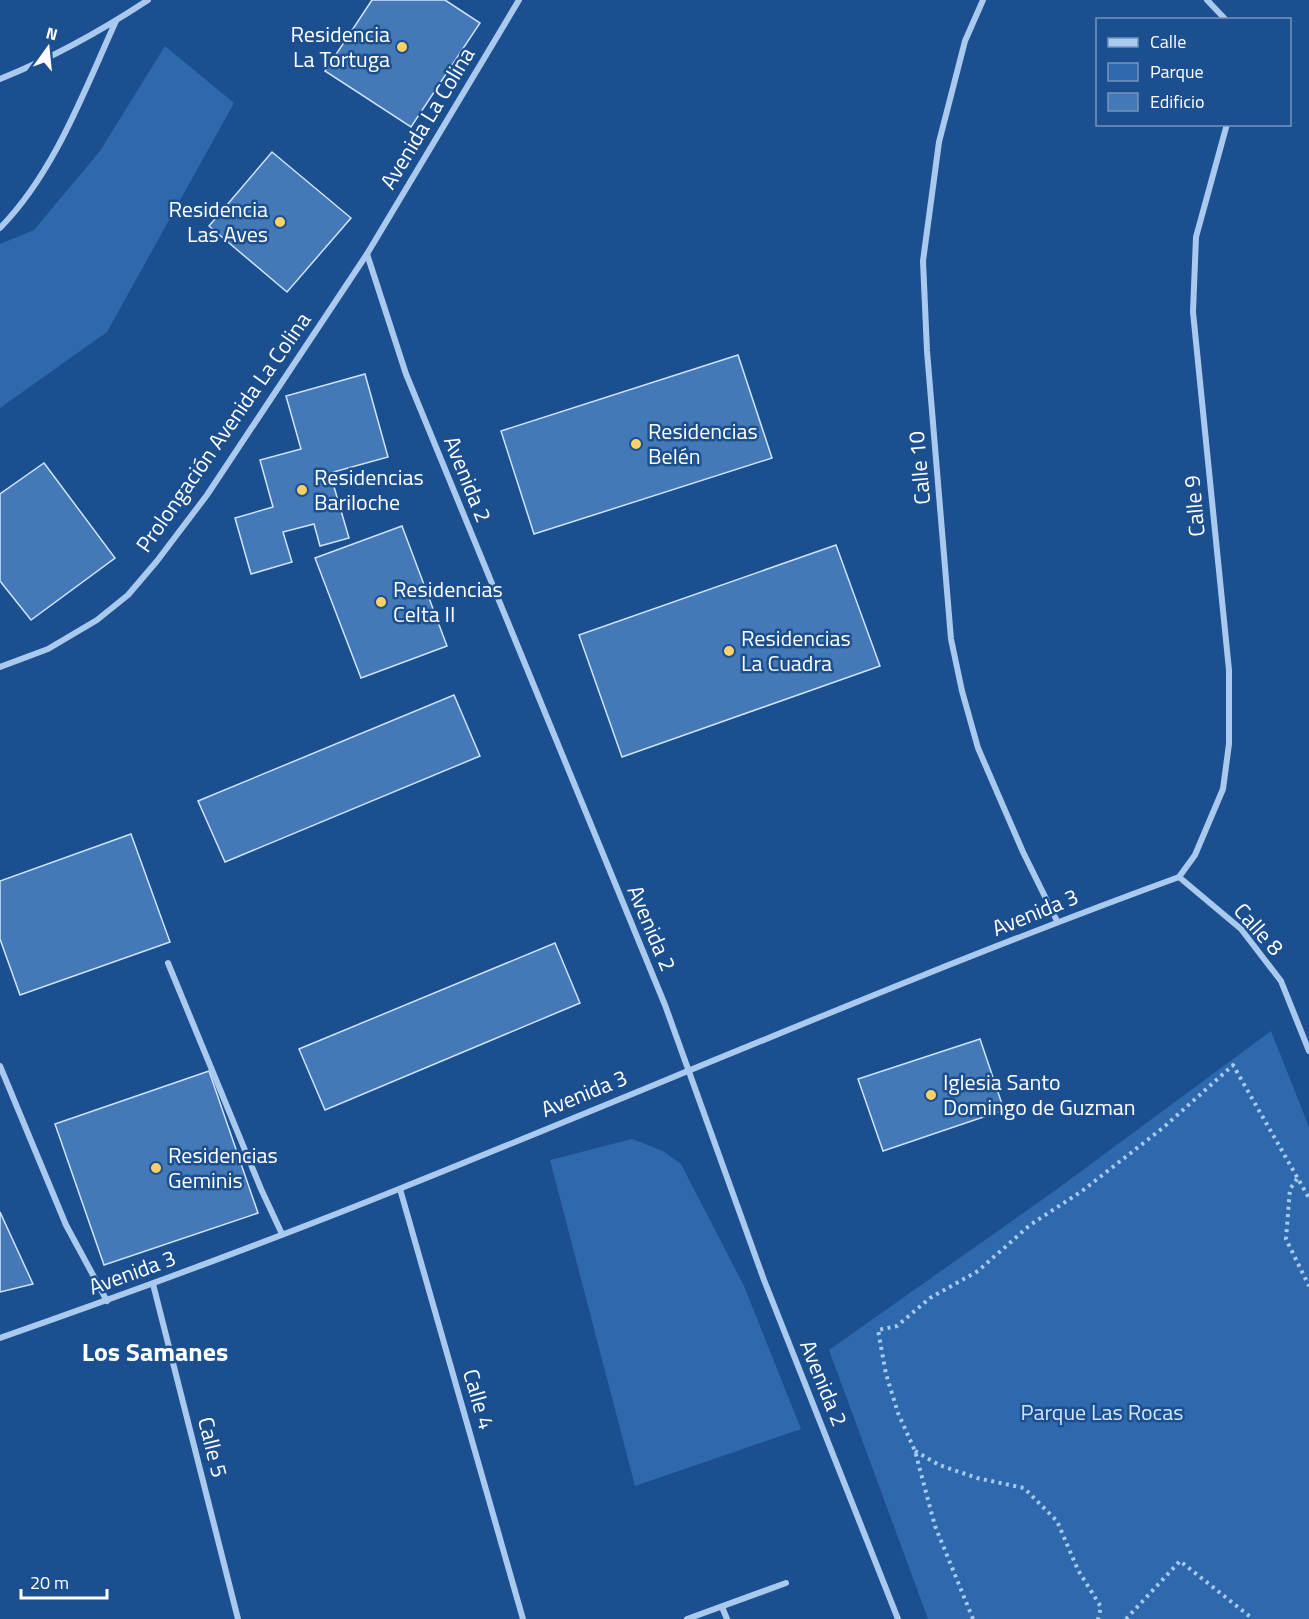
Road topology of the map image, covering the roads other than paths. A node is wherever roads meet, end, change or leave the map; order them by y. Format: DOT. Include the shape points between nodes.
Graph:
graph roads {
  1 [pos="148,0"];
  2 [pos="519,0"];
  3 [pos="983,0"];
  4 [pos="1207,0"];
  5 [pos="1224,18"];
  6 [pos="116,21"];
  7 [pos="0,79"];
  8 [pos="1226,126"];
  9 [pos="0,228"];
  10 [pos="367,254"];
  11 [pos="0,667"];
  12 [pos="1179,877"];
  13 [pos="1057,921"];
  14 [pos="168,963"];
  15 [pos="1309,1051"];
  16 [pos="0,1066"];
  17 [pos="688,1071"];
  18 [pos="400,1189"];
  19 [pos="282,1234"];
  20 [pos="153,1284"];
  21 [pos="107,1301"];
  22 [pos="0,1338"];
  23 [pos="786,1583"];
  24 [pos="722,1607"];
  25 [pos="238,1619"];
  26 [pos="523,1619"];
  27 [pos="687,1619"];
  28 [pos="727,1619"];
  29 [pos="898,1619"];
  1 -- 6 [label="street"];
  2 -- 10 [label="street, Avenida La Colina"];
  3 -- 13 [label="street, Calle 10" via="965,42 939,142 923,261 927,351 951,639 962,691 978,748"];
  4 -- 5 [label="street"];
  6 -- 7 [label="street" via="40,63"];
  6 -- 9 [label="street" via="69,125 24,201"];
  8 -- 12 [label="street, Calle 9" via="1196,237 1193,312 1229,670 1230,744 1223,789 1195,855"];
  10 -- 11 [label="street, Prolongación Avenida La Colina" via="207,495 128,595 72,636"];
  10 -- 17 [label="street, Avenida 2" via="406,374"];
  12 -- 13 [label="street, Avenida 3"];
  12 -- 15 [label="street, Calle 8" via="1241,929 1281,981"];
  13 -- 17 [label="street, Avenida 3"];
  14 -- 19 [label="street"];
  16 -- 21 [label="street" via="66,1225"];
  17 -- 18 [label="street, Avenida 3"];
  17 -- 29 [label="street, Avenida 2" via="764,1280"];
  18 -- 19 [label="street, Avenida 3"];
  18 -- 26 [label="street, Calle 4"];
  19 -- 20 [label="street, Avenida 3"];
  20 -- 21 [label="street, Avenida 3"];
  20 -- 25 [label="street, Calle 5"];
  21 -- 22 [label="street, Avenida 3"];
  23 -- 24 [label="street"];
  24 -- 27 [label="street"];
  24 -- 28 [label="street"];
}
